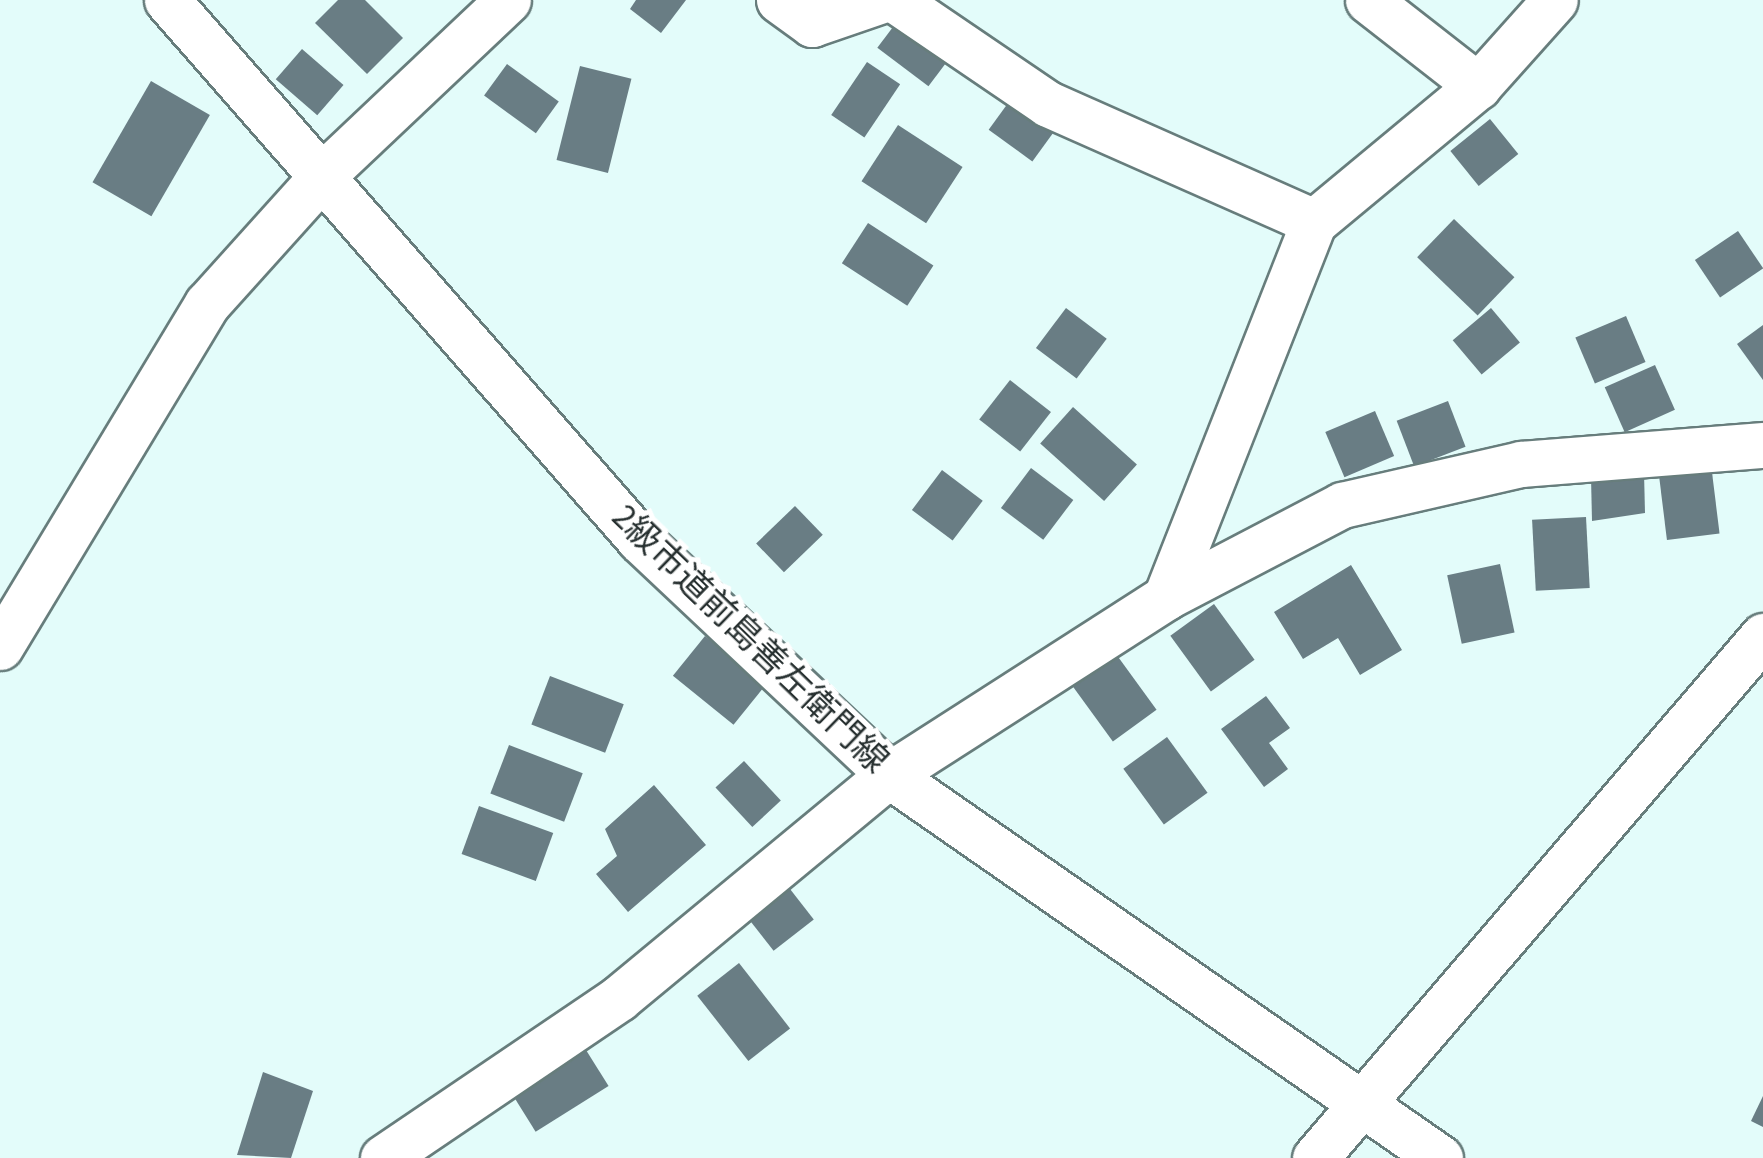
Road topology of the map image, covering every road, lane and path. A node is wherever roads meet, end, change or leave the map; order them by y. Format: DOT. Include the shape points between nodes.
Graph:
graph roads {
  1 [pos="167,0"];
  2 [pos="508,0"];
  3 [pos="778,0"];
  4 [pos="882,0"];
  5 [pos="895,0"];
  6 [pos="1368,0"];
  7 [pos="1556,0"];
  8 [pos="1478,86"];
  9 [pos="324,174"];
  10 [pos="1314,222"];
  11 [pos="1763,444"];
  12 [pos="1166,597"];
  13 [pos="1763,636"];
  14 [pos="0,646"];
  15 [pos="888,775"];
  16 [pos="1363,1104"];
  17 [pos="383,1158"];
  18 [pos="1315,1158"];
  19 [pos="1440,1158"];
  1 -- 9 [label="street, 2級市道前島善左衛門線"];
  2 -- 9 [label="street"];
  3 -- 4 [label="street" via="812,24"];
  5 -- 10 [label="street" via="1048,104"];
  6 -- 8 [label="street"];
  7 -- 8 [label="street"];
  8 -- 10 [label="street"];
  9 -- 14 [label="street" via="207,304"];
  9 -- 15 [label="street, 2級市道前島善左衛門線" via="640,540"];
  10 -- 12 [label="street"];
  11 -- 12 [label="street" via="1522,464 1425,482 1342,505"];
  12 -- 15 [label="street"];
  13 -- 16 [label="street"];
  15 -- 16 [label="street, 2級市道前島善左衛門線"];
  15 -- 17 [label="street" via="619,998"];
  16 -- 18 [label="street"];
  16 -- 19 [label="street, 2級市道前島善左衛門線"];
}
